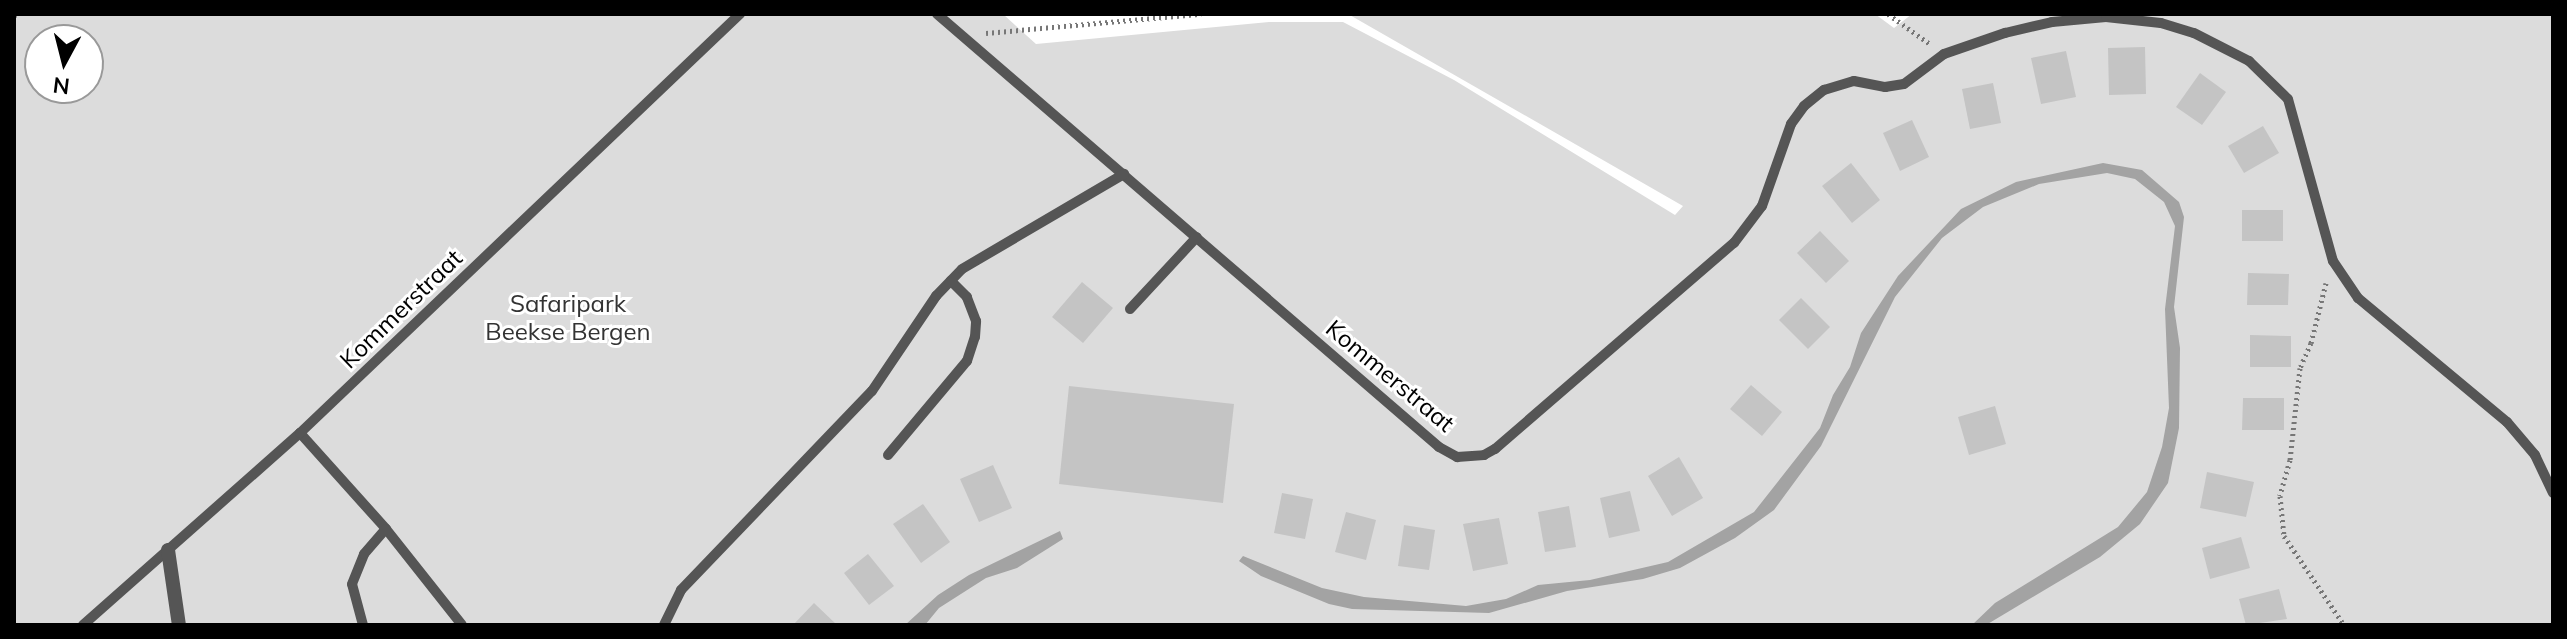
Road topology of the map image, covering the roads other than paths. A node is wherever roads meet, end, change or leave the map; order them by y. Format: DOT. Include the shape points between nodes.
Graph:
graph roads {
  1 [pos="740,14"];
  2 [pos="937,14"];
  3 [pos="1124,174"];
  4 [pos="1197,237"];
  5 [pos="951,281"];
  6 [pos="1130,309"];
  7 [pos="300,433"];
  8 [pos="888,455"];
  9 [pos="2553,493"];
  10 [pos="386,529"];
  11 [pos="168,550"];
  12 [pos="83,625"];
  13 [pos="179,625"];
  14 [pos="363,625"];
  15 [pos="462,625"];
  16 [pos="664,625"];
  1 -- 7 [label="lane, Kommerstraat"];
  2 -- 3 [label="lane, Kommerstraat"];
  3 -- 4 [label="lane, Kommerstraat"];
  3 -- 5 [label="lane" via="977,258"];
  4 -- 6 [label="lane"];
  4 -- 9 [label="lane, Kommerstraat" via="1439,447 1457,457 1484,455 1746,231 1762,206 1791,124 1824,90 1854,81 1885,87 1904,84 1944,54 2036,25 2106,17 2161,23 2226,47 2249,61 2288,99 2333,261 2358,298 2507,422 2535,455"];
  5 -- 8 [label="lane" via="967,297 976,321 967,361"];
  5 -- 16 [label="lane" via="872,391 681,590"];
  7 -- 10 [label="lane"];
  7 -- 11 [label="lane, Kommerstraat"];
  10 -- 14 [label="lane" via="364,554 352,584"];
  10 -- 15 [label="lane"];
  11 -- 12 [label="lane, Kommerstraat"];
  11 -- 13 [label="street"];
}
